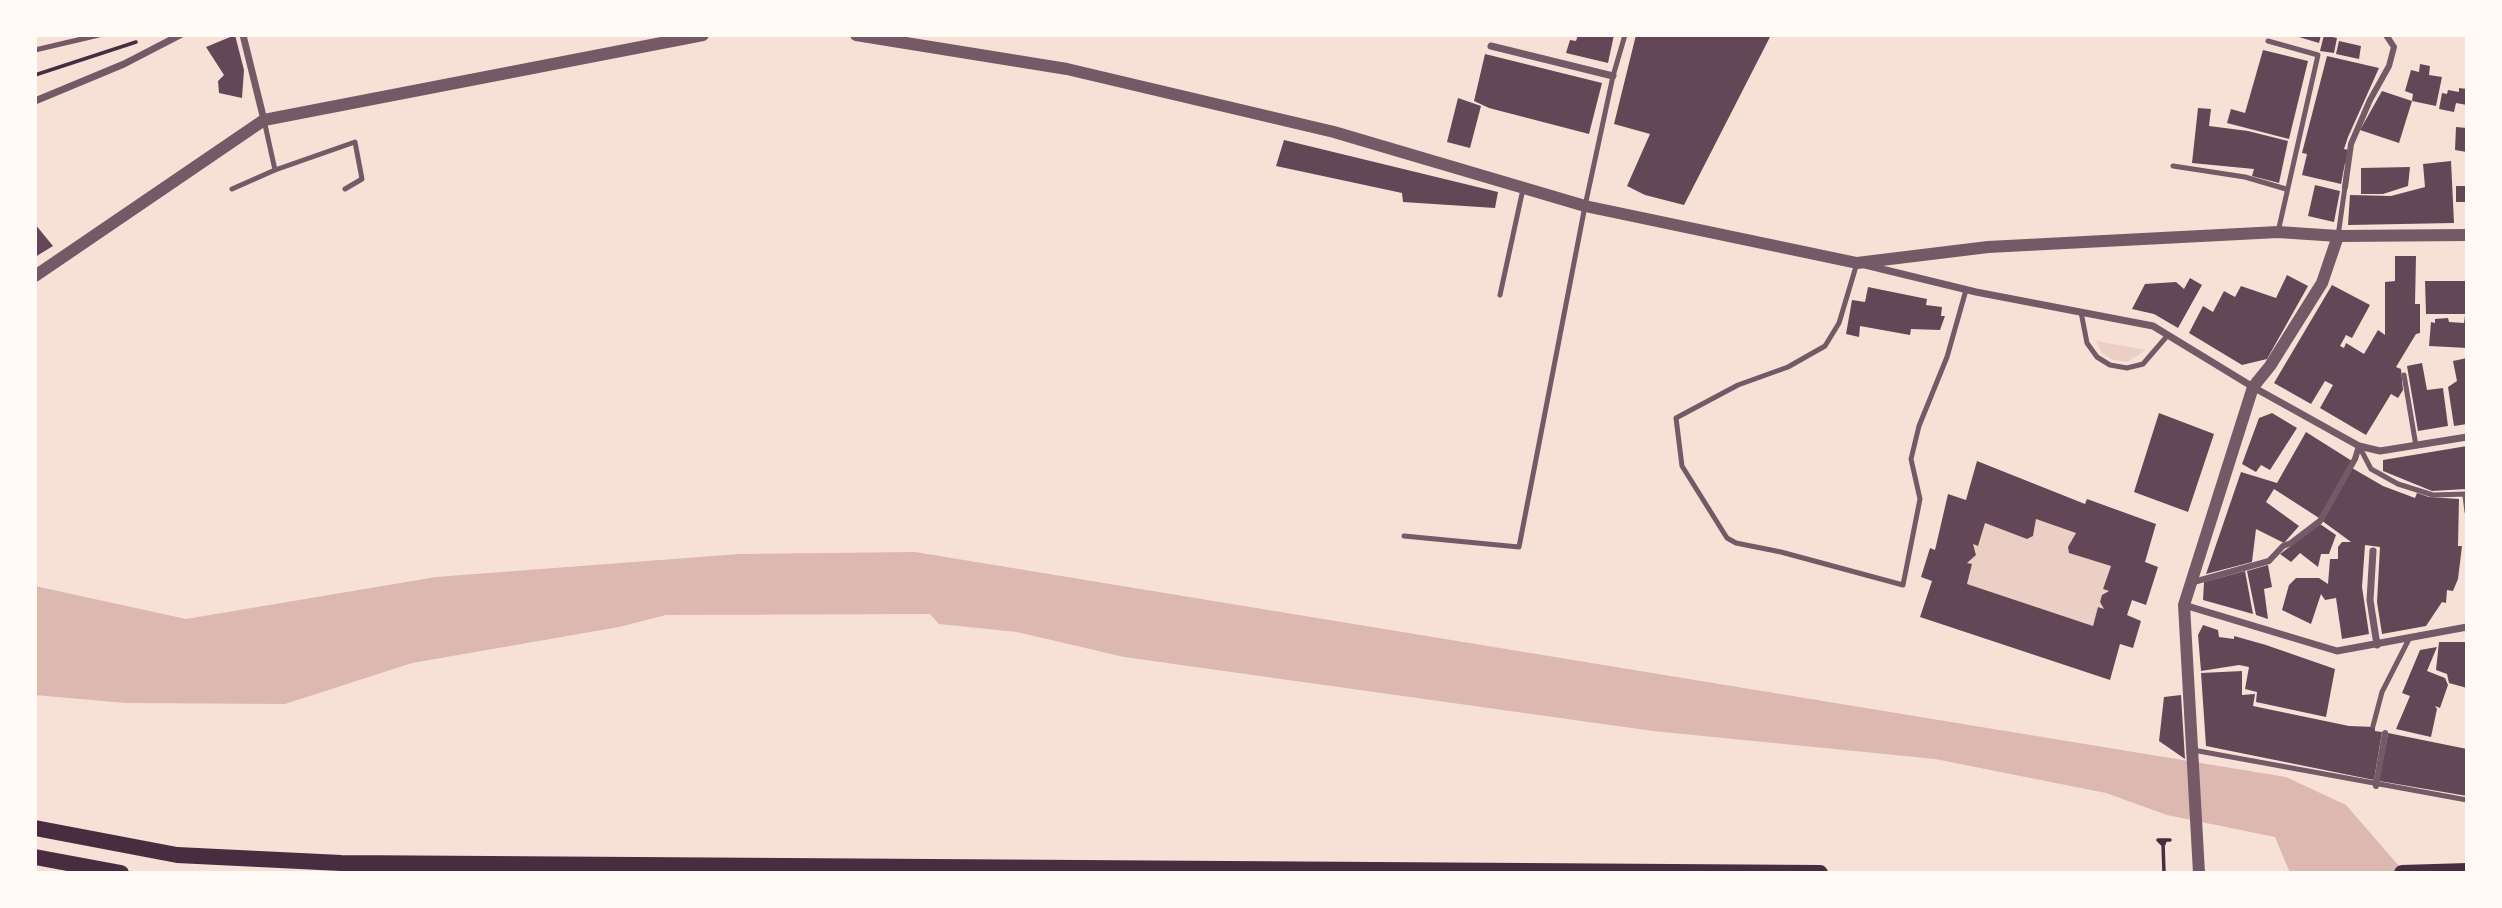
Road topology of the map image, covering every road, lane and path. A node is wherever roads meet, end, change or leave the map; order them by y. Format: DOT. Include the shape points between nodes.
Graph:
graph roads {
  1 [pos="99,35"];
  2 [pos="180,35"];
  3 [pos="243,35"];
  4 [pos="703,35"];
  5 [pos="856,35"];
  6 [pos="1625,35"];
  7 [pos="2386,35"];
  8 [pos="146,39"];
  9 [pos="2268,41"];
  10 [pos="113,45"];
  11 [pos="1491,46"];
  12 [pos="35,50"];
  13 [pos="124,64"];
  14 [pos="35,75"];
  15 [pos="1613,76"];
  16 [pos="35,100"];
  17 [pos="264,120"];
  18 [pos="2173,166"];
  19 [pos="275,170"];
  20 [pos="1523,187"];
  21 [pos="2345,187"];
  22 [pos="232,189"];
  23 [pos="345,189"];
  24 [pos="2286,189"];
  25 [pos="1586,206"];
  26 [pos="2278,232"];
  27 [pos="2467,235"];
  28 [pos="2338,236"];
  29 [pos="1857,263"];
  30 [pos="35,276"];
  31 [pos="1966,290"];
  32 [pos="1500,295"];
  33 [pos="2081,312"];
  34 [pos="2168,335"];
  35 [pos="2404,375"];
  36 [pos="2253,387"];
  37 [pos="2467,437"];
  38 [pos="2359,446"];
  39 [pos="2416,446"];
  40 [pos="2466,495"];
  41 [pos="2467,512"];
  42 [pos="1404,536"];
  43 [pos="2373,551"];
  44 [pos="2189,584"];
  45 [pos="2183,605"];
  46 [pos="2467,627"];
  47 [pos="2409,639"];
  48 [pos="2377,645"];
  49 [pos="2373,726"];
  50 [pos="2385,733"];
  51 [pos="2193,755"];
  52 [pos="2376,786"];
  53 [pos="2467,800"];
  54 [pos="35,828"];
  55 [pos="2169,841"];
  56 [pos="35,857"];
  57 [pos="340,868"];
  58 [pos="1578,872"];
  59 [pos="2467,872"];
  60 [pos="121,873"];
  61 [pos="1820,873"];
  62 [pos="2164,873"];
  63 [pos="2199,873"];
  64 [pos="2402,873"];
  1 -- 12 [label="lane"];
  2 -- 13 [label="street"];
  3 -- 17 [label="street"];
  4 -- 17 [label="street"];
  5 -- 20 [label="street" via="1067,69 1334,132"];
  6 -- 15 [label="lane"];
  7 -- 21 [label="street" via="2394,47 2389,66 2351,144"];
  8 -- 14 [label="path"];
  9 -- 24 [label="lane" via="2318,55"];
  10 -- 13 [label="path"];
  11 -- 15 [label="street"];
  13 -- 16 [label="street"];
  15 -- 25 [label="lane"];
  17 -- 19 [label="lane"];
  17 -- 30 [label="street"];
  18 -- 24 [label="lane" via="2245,177"];
  19 -- 22 [label="lane"];
  19 -- 23 [label="lane" via="355,142 362,178"];
  20 -- 25 [label="street"];
  20 -- 32 [label="lane"];
  21 -- 28 [label="lane"];
  24 -- 26 [label="lane"];
  25 -- 29 [label="street"];
  25 -- 42 [label="lane" via="1520,547"];
  26 -- 28 [label="street"];
  26 -- 29 [label="street" via="1988,247"];
  27 -- 28 [label="street"];
  28 -- 36 [label="street" via="2322,283"];
  29 -- 31 [label="street"];
  29 -- 31 [label="lane" via="1839,323 1825,346 1676,418 1682,467 1727,538 1735,543 1903,585 1920,499 1911,458"];
  31 -- 33 [label="street"];
  33 -- 34 [label="street" via="2154,326"];
  33 -- 34 [label="lane" via="2087,343 2096,357 2110,365 2127,368 2143,363"];
  34 -- 36 [label="street"];
  35 -- 39 [label="lane"];
  36 -- 38 [label="street"];
  36 -- 44 [label="street"];
  37 -- 39 [label="street"];
  38 -- 39 [label="street" via="2380,451"];
  38 -- 40 [label="lane" via="2371,469 2398,484 2433,495"];
  38 -- 44 [label="street" via="2356,459 2319,520 2301,536 2269,561"];
  40 -- 41 [label="lane"];
  43 -- 48 [label="street" via="2370,600"];
  44 -- 45 [label="street"];
  45 -- 48 [label="street" via="2337,651"];
  45 -- 51 [label="street"];
  46 -- 47 [label="street"];
  47 -- 48 [label="street"];
  47 -- 49 [label="lane" via="2382,692"];
  50 -- 52 [label="street"];
  51 -- 52 [label="lane"];
  51 -- 63 [label="street"];
  52 -- 53 [label="lane"];
  54 -- 57 [label="main road" via="177,855"];
  55 -- 62 [label="path" via="2159,839 2162,845 2165,841 2160,840 2163,843"];
  56 -- 60 [label="main road"];
  57 -- 58 [label="main road"];
  58 -- 61 [label="main road"];
  59 -- 64 [label="main road"];
}
